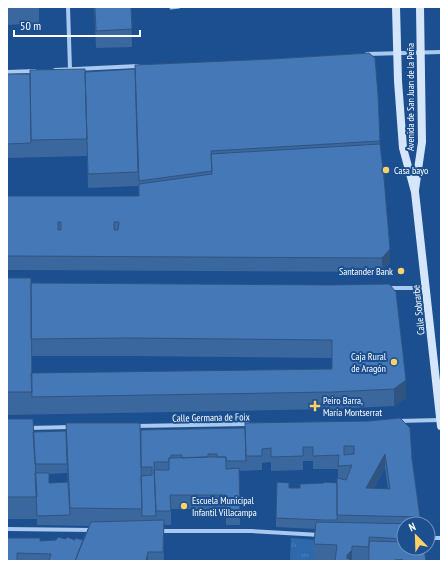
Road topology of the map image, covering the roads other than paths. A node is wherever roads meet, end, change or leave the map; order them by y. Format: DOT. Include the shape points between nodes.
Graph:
graph roads {
  1 [pos="68,7"];
  2 [pos="171,7"];
  3 [pos="178,7"];
  4 [pos="396,7"];
  5 [pos="420,7"];
  6 [pos="420,52"];
  7 [pos="441,52"];
  8 [pos="397,53"];
  9 [pos="361,55"];
  10 [pos="141,66"];
  11 [pos="70,69"];
  12 [pos="40,70"];
  13 [pos="48,70"];
  14 [pos="7,72"];
  15 [pos="415,192"];
  16 [pos="380,288"];
  17 [pos="426,288"];
  18 [pos="439,399"];
  19 [pos="392,421"];
  20 [pos="441,423"];
  21 [pos="251,424"];
  22 [pos="133,426"];
  23 [pos="78,427"];
  24 [pos="23,428"];
  25 [pos="7,530"];
  26 [pos="94,530"];
  27 [pos="157,531"];
  28 [pos="324,535"];
  1 -- 11 [label="street"];
  2 -- 3 [label="lane"];
  4 -- 8 [label="main road, Avenida de San Juan de la Peña"];
  5 -- 6 [label="main road, Avenida de San Juan de la Peña"];
  6 -- 7 [label="street"];
  6 -- 8 [label="street"];
  6 -- 15 [label="main road, Avenida de San Juan de la Peña" via="422,142"];
  8 -- 9 [label="street"];
  8 -- 15 [label="main road, Avenida de San Juan de la Peña" via="403,148"];
  10 -- 11 [label="street"];
  11 -- 13 [label="street"];
  12 -- 14 [label="street"];
  15 -- 17 [label="main road, Calle Sobrarbe"];
  16 -- 17 [label="street"];
  17 -- 18 [label="main road, Calle Sobrarbe"];
  18 -- 20 [label="main road, Calle Sobrarbe"];
  19 -- 20 [label="street"];
  21 -- 22 [label="street, Calle Germana de Foix"];
  23 -- 24 [label="street"];
  25 -- 26 [label="street"];
  27 -- 28 [label="street"];
}
